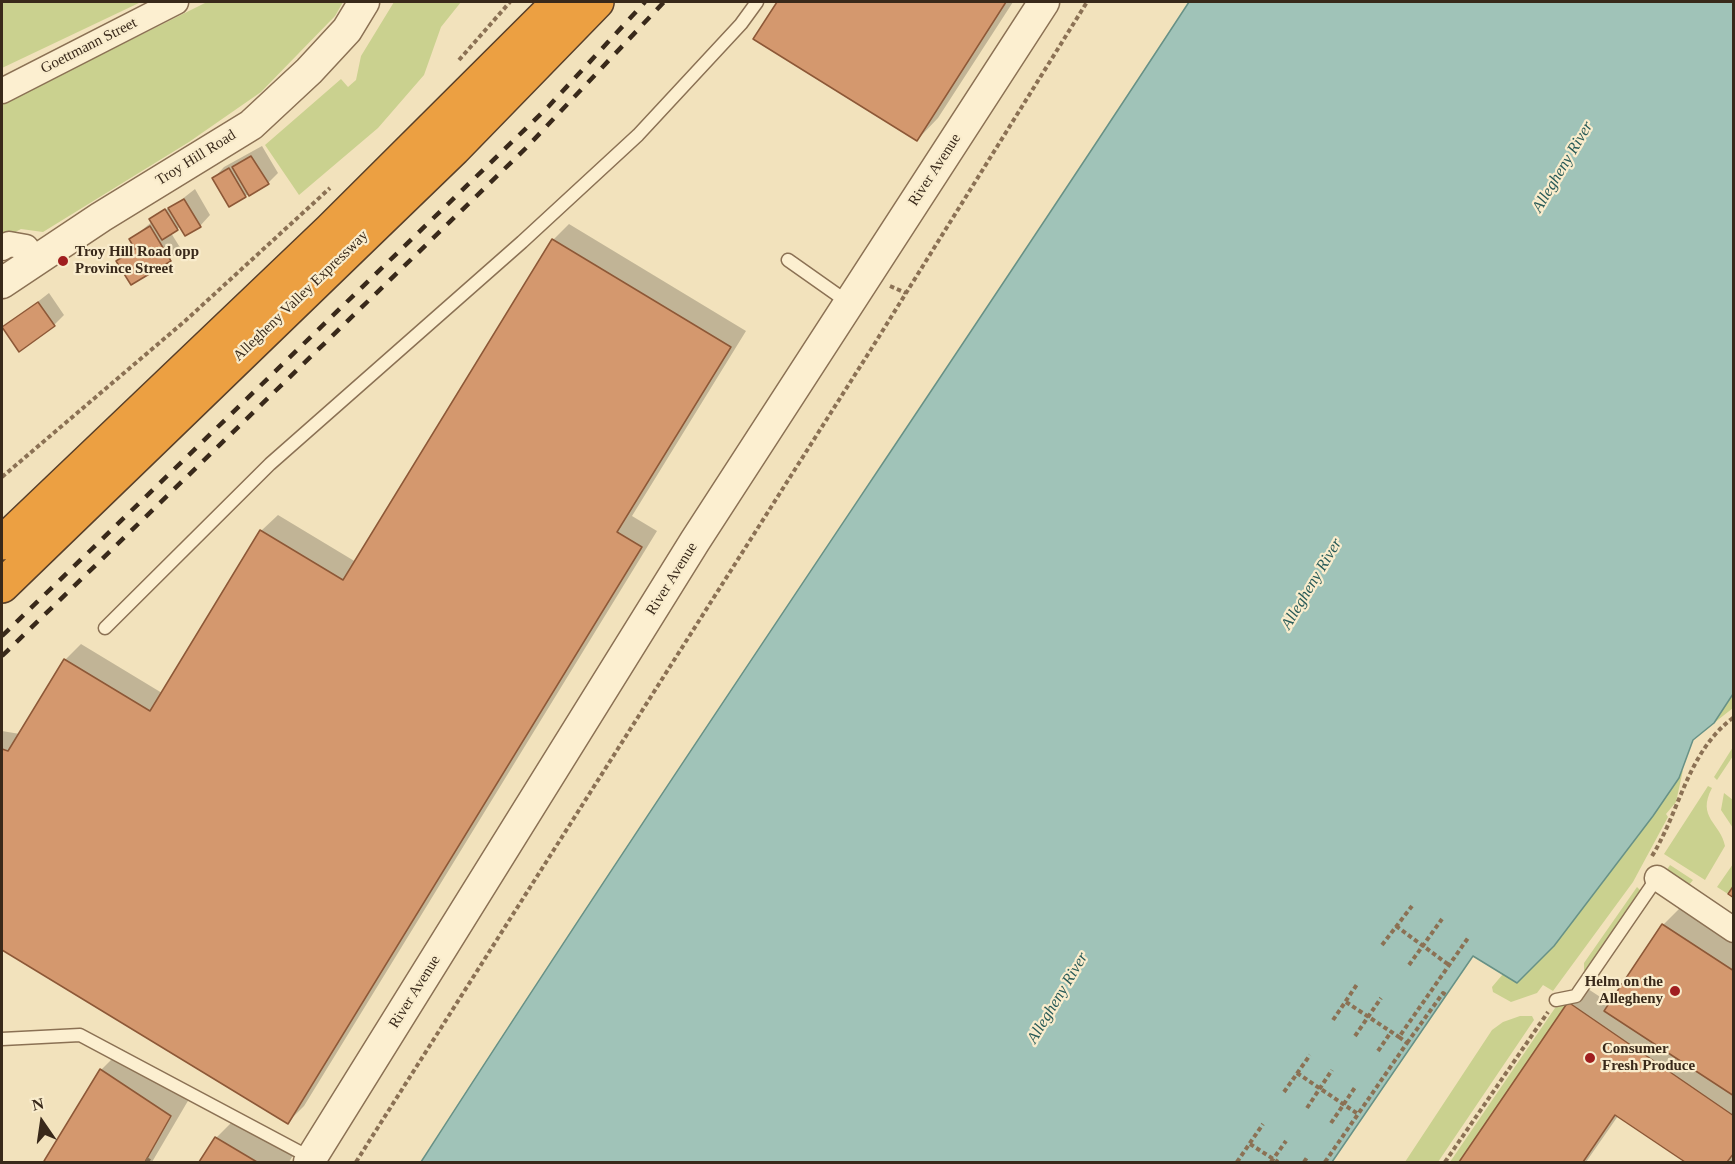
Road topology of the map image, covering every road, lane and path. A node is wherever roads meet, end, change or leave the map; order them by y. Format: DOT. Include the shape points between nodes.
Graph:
graph roads {
  1 [pos="176,2"];
  2 [pos="364,2"];
  3 [pos="510,2"];
  4 [pos="559,2"];
  5 [pos="597,2"];
  6 [pos="757,2"];
  7 [pos="1044,2"];
  8 [pos="1088,2"];
  9 [pos="452,67"];
  10 [pos="2,91"];
  11 [pos="338,181"];
  12 [pos="2,248"];
  13 [pos="788,260"];
  14 [pos="36,262"];
  15 [pos="2,283"];
  16 [pos="849,303"];
  17 [pos="2,477"];
  18 [pos="2,543"];
  19 [pos="2,586"];
  20 [pos="105,628"];
  21 [pos="1657,878"];
  22 [pos="1412,906"];
  23 [pos="1442,918"];
  24 [pos="1396,926"];
  25 [pos="1734,930"];
  26 [pos="1468,938"];
  27 [pos="1382,945"];
  28 [pos="1422,945"];
  29 [pos="1409,965"];
  30 [pos="1449,965"];
  31 [pos="1359,983"];
  32 [pos="1446,995"];
  33 [pos="1381,999"];
  34 [pos="1556,1000"];
  35 [pos="1346,1002"];
  36 [pos="1368,1017"];
  37 [pos="1333,1020"];
  38 [pos="1391,1032"];
  39 [pos="1355,1036"];
  40 [pos="1399,1037"];
  41 [pos="2,1040"];
  42 [pos="1407,1043"];
  43 [pos="1378,1051"];
  44 [pos="1310,1055"];
  45 [pos="1332,1070"];
  46 [pos="1297,1073"];
  47 [pos="1356,1086"];
  48 [pos="1320,1088"];
  49 [pos="1284,1092"];
  50 [pos="1343,1104"];
  51 [pos="1307,1108"];
  52 [pos="1358,1114"];
  53 [pos="1331,1123"];
  54 [pos="1263,1124"];
  55 [pos="1286,1140"];
  56 [pos="1250,1144"];
  57 [pos="1308,1156"];
  58 [pos="146,1160"];
  59 [pos="310,1160"];
  60 [pos="152,1162"];
  61 [pos="357,1162"];
  62 [pos="1238,1162"];
  63 [pos="1274,1162"];
  64 [pos="1304,1162"];
  65 [pos="1325,1162"];
  1 -- 10 [label="street, Goettmann Street"];
  2 -- 14 [label="street, Troy Hill Road" via="347,30 251,124"];
  3 -- 9 [label="path"];
  4 -- 18 [label="highway, Allegheny Valley Expressway" via="321,238"];
  5 -- 19 [label="highway, Allegheny Valley Expressway" via="454,149"];
  6 -- 20 [label="lane" via="638,135 270,464"];
  7 -- 16 [label="street, River Avenue"];
  8 -- 61 [label="path"];
  11 -- 17 [label="path" via="185,321"];
  12 -- 14 [label="street" via="9,244 26,247"];
  13 -- 16 [label="lane"];
  14 -- 15 [label="street, Troy Hill Road"];
  16 -- 59 [label="street, River Avenue" via="702,531"];
  21 -- 25 [label="street"];
  21 -- 34 [label="lane" via="1576,996"];
  22 -- 24 [label="path"];
  23 -- 28 [label="path"];
  24 -- 27 [label="path"];
  24 -- 28 [label="path"];
  26 -- 30 [label="path"];
  28 -- 29 [label="path"];
  28 -- 30 [label="path"];
  30 -- 40 [label="path"];
  31 -- 35 [label="path"];
  32 -- 42 [label="path" via="1443,993"];
  33 -- 36 [label="path"];
  35 -- 36 [label="path"];
  35 -- 37 [label="path"];
  36 -- 38 [label="path"];
  36 -- 39 [label="path"];
  38 -- 40 [label="path"];
  38 -- 43 [label="path"];
  40 -- 42 [label="path"];
  41 -- 59 [label="lane" via="80,1035"];
  42 -- 52 [label="path"];
  44 -- 46 [label="path"];
  45 -- 48 [label="path"];
  46 -- 48 [label="path"];
  46 -- 49 [label="path"];
  47 -- 50 [label="path"];
  48 -- 50 [label="path"];
  48 -- 51 [label="path"];
  50 -- 52 [label="path"];
  50 -- 53 [label="path"];
  52 -- 65 [label="path"];
  54 -- 56 [label="path"];
  55 -- 63 [label="path"];
  56 -- 62 [label="path"];
  56 -- 63 [label="path"];
  57 -- 64 [label="path"];
  58 -- 60 [label="path"];
}
